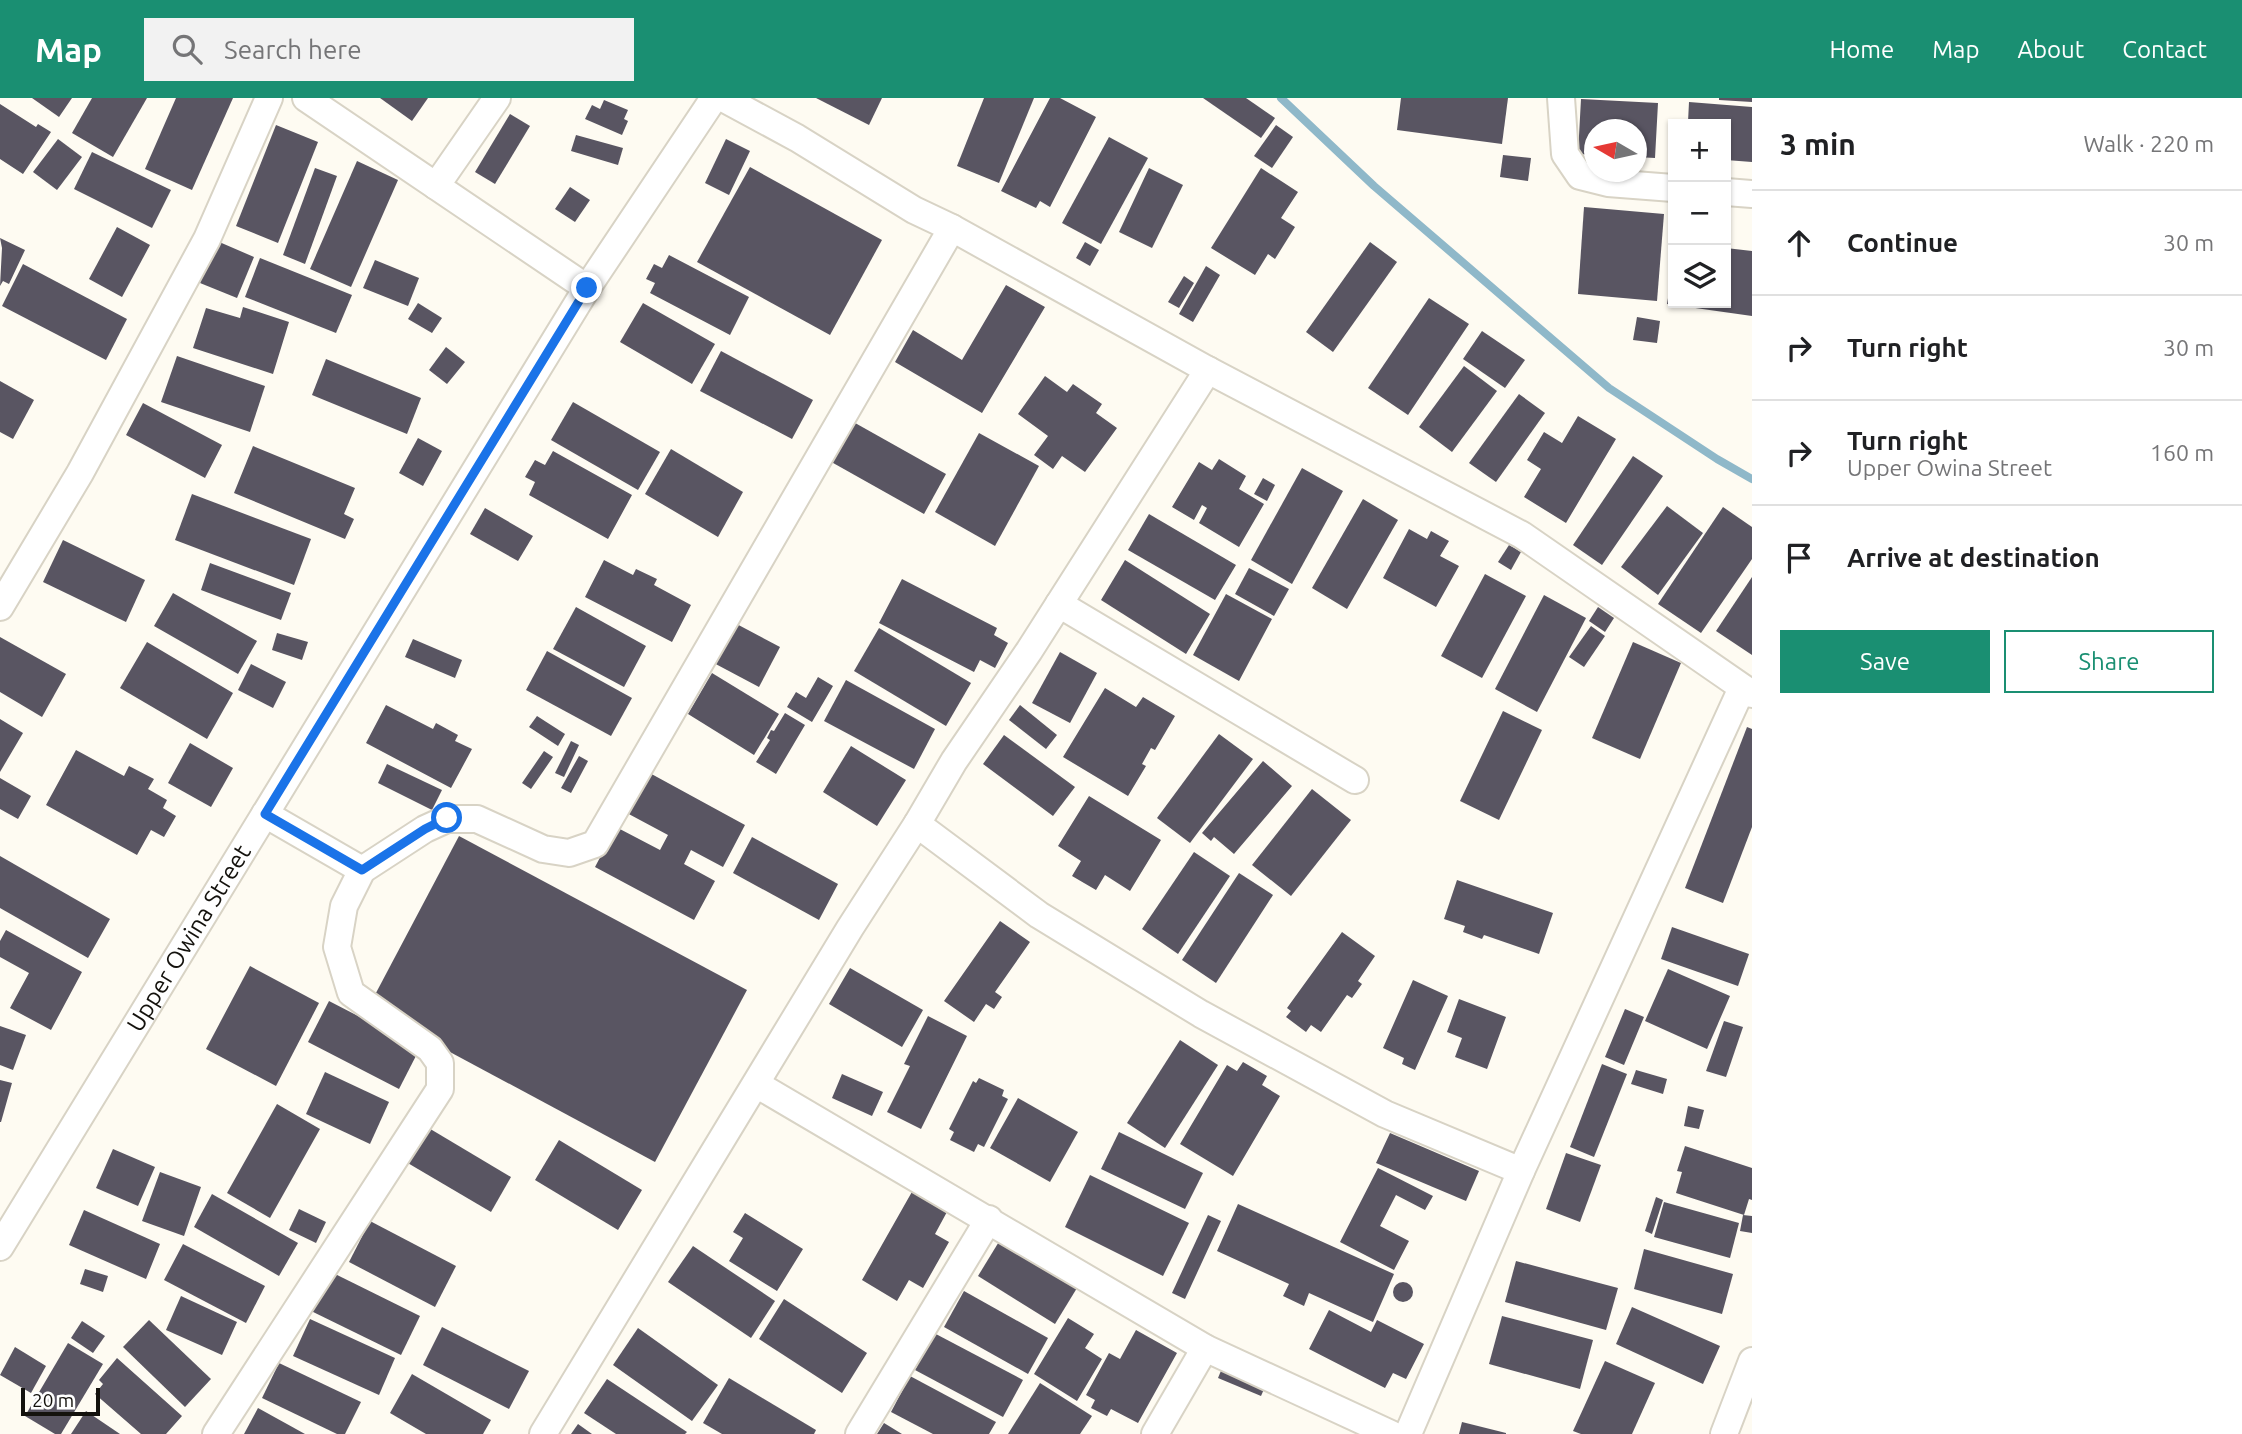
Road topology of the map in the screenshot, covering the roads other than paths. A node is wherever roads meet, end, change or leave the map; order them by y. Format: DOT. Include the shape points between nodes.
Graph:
graph roads {
  1 [pos="270,98"];
  2 [pos="306,98"];
  3 [pos="497,98"];
  4 [pos="714,98"];
  5 [pos="723,98"];
  6 [pos="1561,98"];
  7 [pos="436,186"];
  8 [pos="1668,188"];
  9 [pos="1731,192"];
  10 [pos="1752,194"];
  11 [pos="952,228"];
  12 [pos="587,288"];
  13 [pos="1208,370"];
  14 [pos="1059,604"];
  15 [pos="0,607"];
  16 [pos="1747,691"];
  17 [pos="1355,780"];
  18 [pos="265,814"];
  19 [pos="917,824"];
  20 [pos="362,870"];
  21 [pos="756,1084"];
  22 [pos="1521,1171"];
  23 [pos="989,1219"];
  24 [pos="4,1231"];
  25 [pos="1205,1348"];
  26 [pos="1752,1360"];
  27 [pos="216,1434"];
  28 [pos="543,1434"];
  29 [pos="859,1434"];
  30 [pos="1155,1434"];
  31 [pos="1391,1434"];
  32 [pos="1408,1434"];
  33 [pos="1724,1434"];
  1 -- 15 [label="street" via="207,239 80,473"];
  2 -- 7 [label="street"];
  3 -- 7 [label="street"];
  4 -- 12 [label="street, Upper Owina Street"];
  5 -- 11 [label="street"];
  6 -- 8 [label="street" via="1565,154 1580,176"];
  7 -- 12 [label="street"];
  9 -- 10 [label="street"];
  11 -- 13 [label="street"];
  11 -- 20 [label="street" via="594,844 569,853 543,849 477,819 447,818"];
  12 -- 18 [label="street, Upper Owina Street"];
  13 -- 14 [label="street"];
  13 -- 16 [label="street" via="1522,535"];
  14 -- 17 [label="street"];
  14 -- 19 [label="street"];
  16 -- 22 [label="street"];
  18 -- 20 [label="street"];
  18 -- 24 [label="street, Upper Owina Street"];
  19 -- 21 [label="street"];
  19 -- 22 [label="street" via="1039,915 1201,1014 1385,1114"];
  20 -- 27 [label="street" via="344,906 337,947 351,993 430,1049 440,1063 440,1089"];
  21 -- 23 [label="street"];
  21 -- 28 [label="street"];
  22 -- 32 [label="street"];
  23 -- 25 [label="street"];
  23 -- 29 [label="street"];
  25 -- 30 [label="street"];
  25 -- 31 [label="street"];
  26 -- 33 [label="street"];
}
